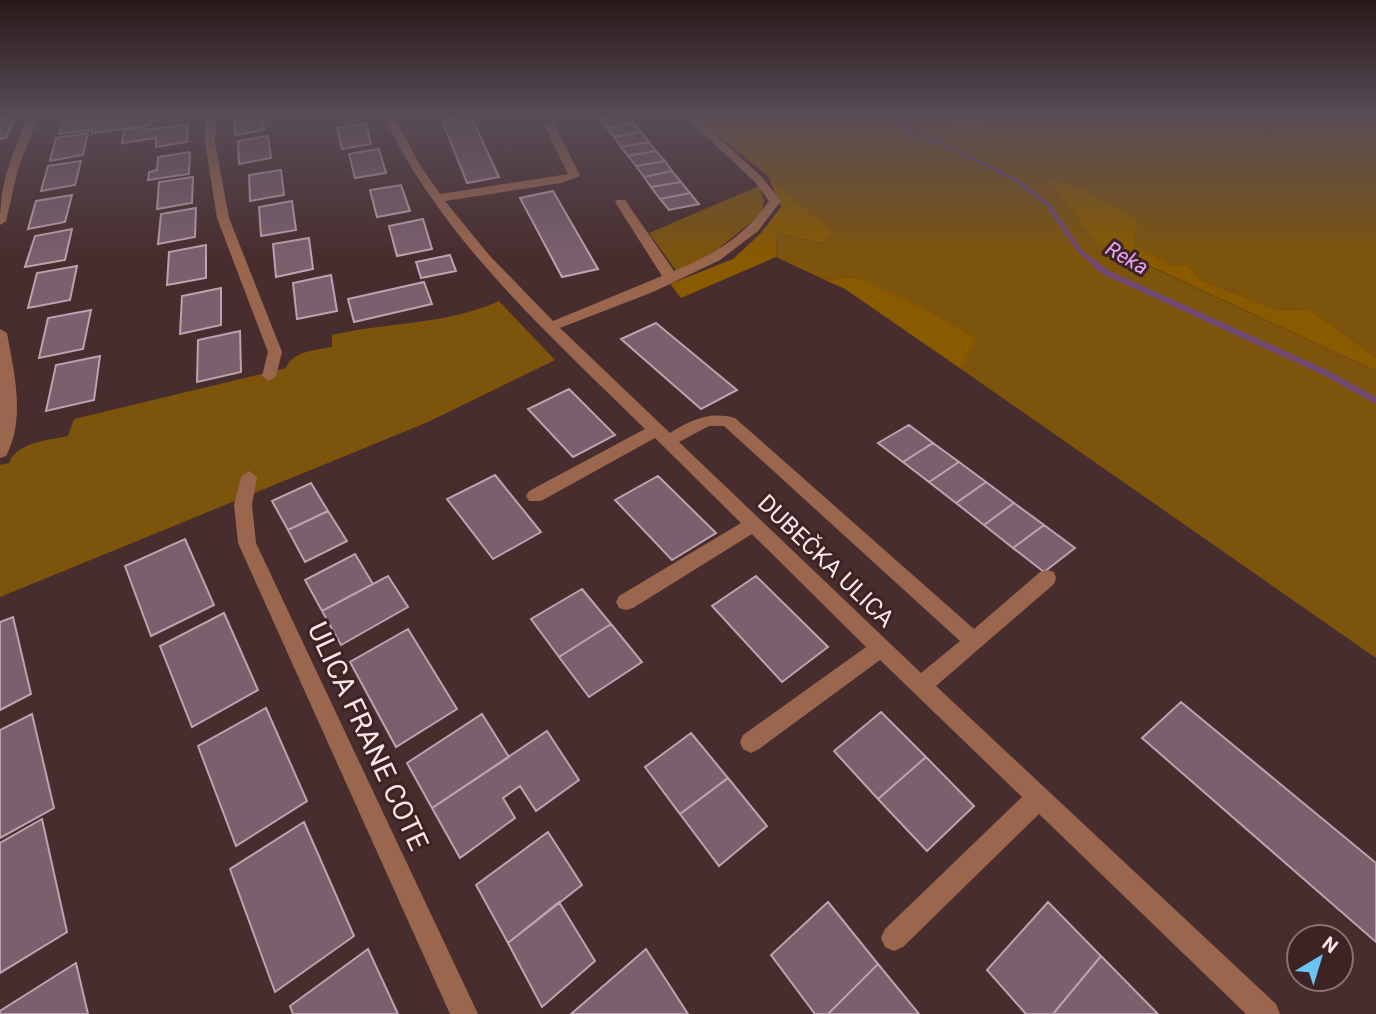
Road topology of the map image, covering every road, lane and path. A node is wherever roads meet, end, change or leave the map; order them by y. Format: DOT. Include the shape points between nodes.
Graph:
graph roads {
  1 [pos="15,162"];
  2 [pos="213,162"];
  3 [pos="414,162"];
  4 [pos="568,162"];
  5 [pos="740,162"];
  6 [pos="439,198"];
  7 [pos="621,202"];
  8 [pos="0,221"];
  9 [pos="668,278"];
  10 [pos="550,327"];
  11 [pos="0,334"];
  12 [pos="269,376"];
  13 [pos="661,436"];
  14 [pos="0,452"];
  15 [pos="249,477"];
  16 [pos="535,496"];
  17 [pos="753,524"];
  18 [pos="1047,578"];
  19 [pos="626,602"];
  20 [pos="975,641"];
  21 [pos="881,648"];
  22 [pos="922,685"];
  23 [pos="751,742"];
  24 [pos="1037,799"];
  25 [pos="894,938"];
  26 [pos="1259,1011"];
  27 [pos="464,1014"];
  1 -- 8 [label="street"];
  2 -- 12 [label="street" via="223,218 275,352"];
  3 -- 6 [label="street, DUBEČKA ULICA"];
  4 -- 6 [label="street" via="574,175 561,180"];
  5 -- 9 [label="street" via="775,201 762,224 725,253"];
  6 -- 10 [label="street, DUBEČKA ULICA" via="481,256"];
  7 -- 9 [label="street"];
  9 -- 10 [label="street"];
  10 -- 13 [label="street, DUBEČKA ULICA"];
  11 -- 14 [label="street" via="9,420"];
  13 -- 16 [label="street"];
  13 -- 17 [label="street, DUBEČKA ULICA"];
  13 -- 20 [label="street" via="709,419 729,422"];
  15 -- 27 [label="street, ULICA FRANE COTE" via="243,505 247,543"];
  17 -- 19 [label="street"];
  17 -- 21 [label="street, DUBEČKA ULICA"];
  18 -- 20 [label="street"];
  20 -- 22 [label="street"];
  21 -- 22 [label="street, DUBEČKA ULICA"];
  21 -- 23 [label="street"];
  22 -- 24 [label="street, DUBEČKA ULICA"];
  24 -- 25 [label="street"];
  24 -- 26 [label="street, DUBEČKA ULICA"];
}
